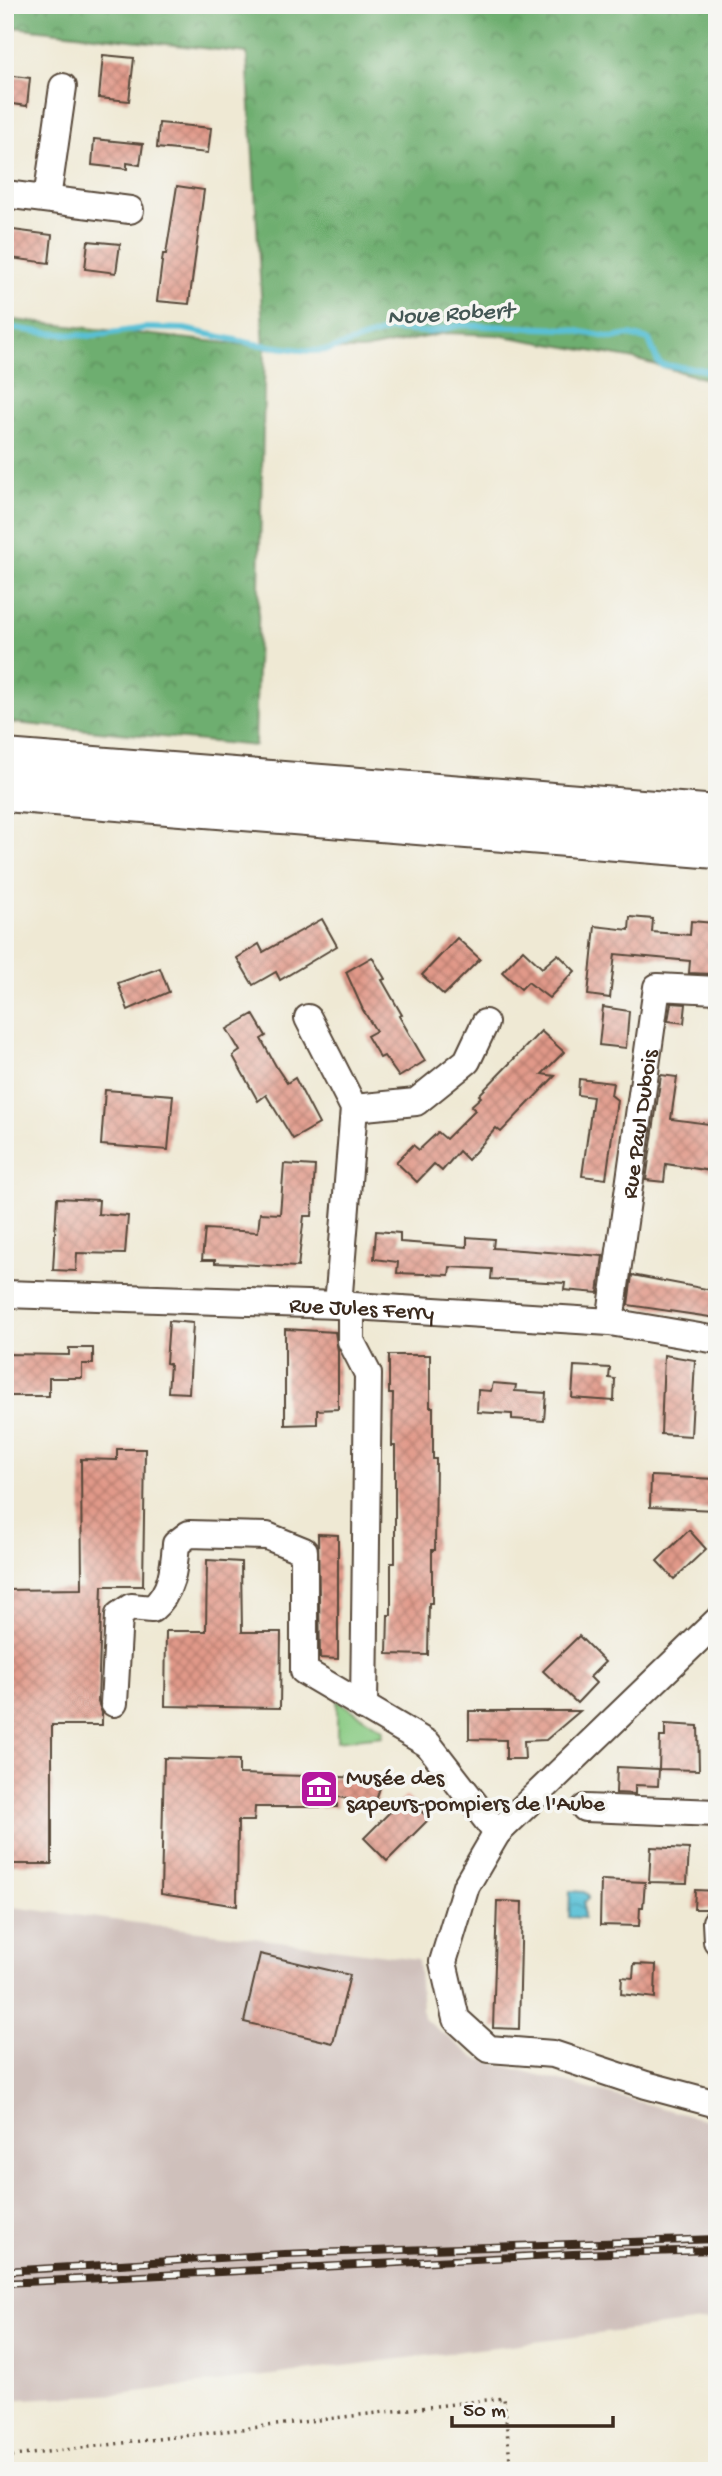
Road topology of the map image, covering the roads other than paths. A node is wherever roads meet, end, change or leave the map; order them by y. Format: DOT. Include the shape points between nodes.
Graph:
graph roads {
  1 [pos="63,87"];
  2 [pos="5,194"];
  3 [pos="47,199"];
  4 [pos="130,210"];
  5 [pos="5,759"];
  6 [pos="5,792"];
  7 [pos="717,815"];
  8 [pos="717,849"];
  9 [pos="717,990"];
  10 [pos="308,1018"];
  11 [pos="485,1023"];
  12 [pos="354,1108"];
  13 [pos="5,1294"];
  14 [pos="345,1306"];
  15 [pos="610,1322"];
  16 [pos="717,1340"];
  17 [pos="717,1621"];
  18 [pos="353,1701"];
  19 [pos="114,1703"];
  20 [pos="584,1808"];
  21 [pos="717,1812"];
  22 [pos="497,1833"];
  23 [pos="716,1922"];
  24 [pos="717,1941"];
  25 [pos="717,2104"];
  1 -- 3 [label="street"];
  2 -- 3 [label="street"];
  3 -- 4 [label="street"];
  5 -- 7 [label="highway"];
  6 -- 8 [label="highway"];
  9 -- 15 [label="street, Rue Paul Dubois" via="657,986"];
  10 -- 12 [label="street"];
  11 -- 12 [label="street" via="467,1061 416,1102"];
  12 -- 14 [label="street"];
  13 -- 14 [label="street, Rue Jules Ferry"];
  14 -- 15 [label="street, Rue Jules Ferry"];
  14 -- 18 [label="street" via="351,1341 368,1374"];
  15 -- 16 [label="street, Rue Jules Ferry"];
  17 -- 22 [label="street"];
  18 -- 19 [label="street" via="304,1671 304,1551 267,1536 189,1534 176,1544 174,1571 162,1601 152,1609 131,1607 119,1615"];
  18 -- 22 [label="street" via="428,1744"];
  20 -- 21 [label="street"];
  22 -- 25 [label="street" via="466,1886 443,1962 456,2019 489,2049 553,2054"];
  23 -- 24 [label="street"];
}
